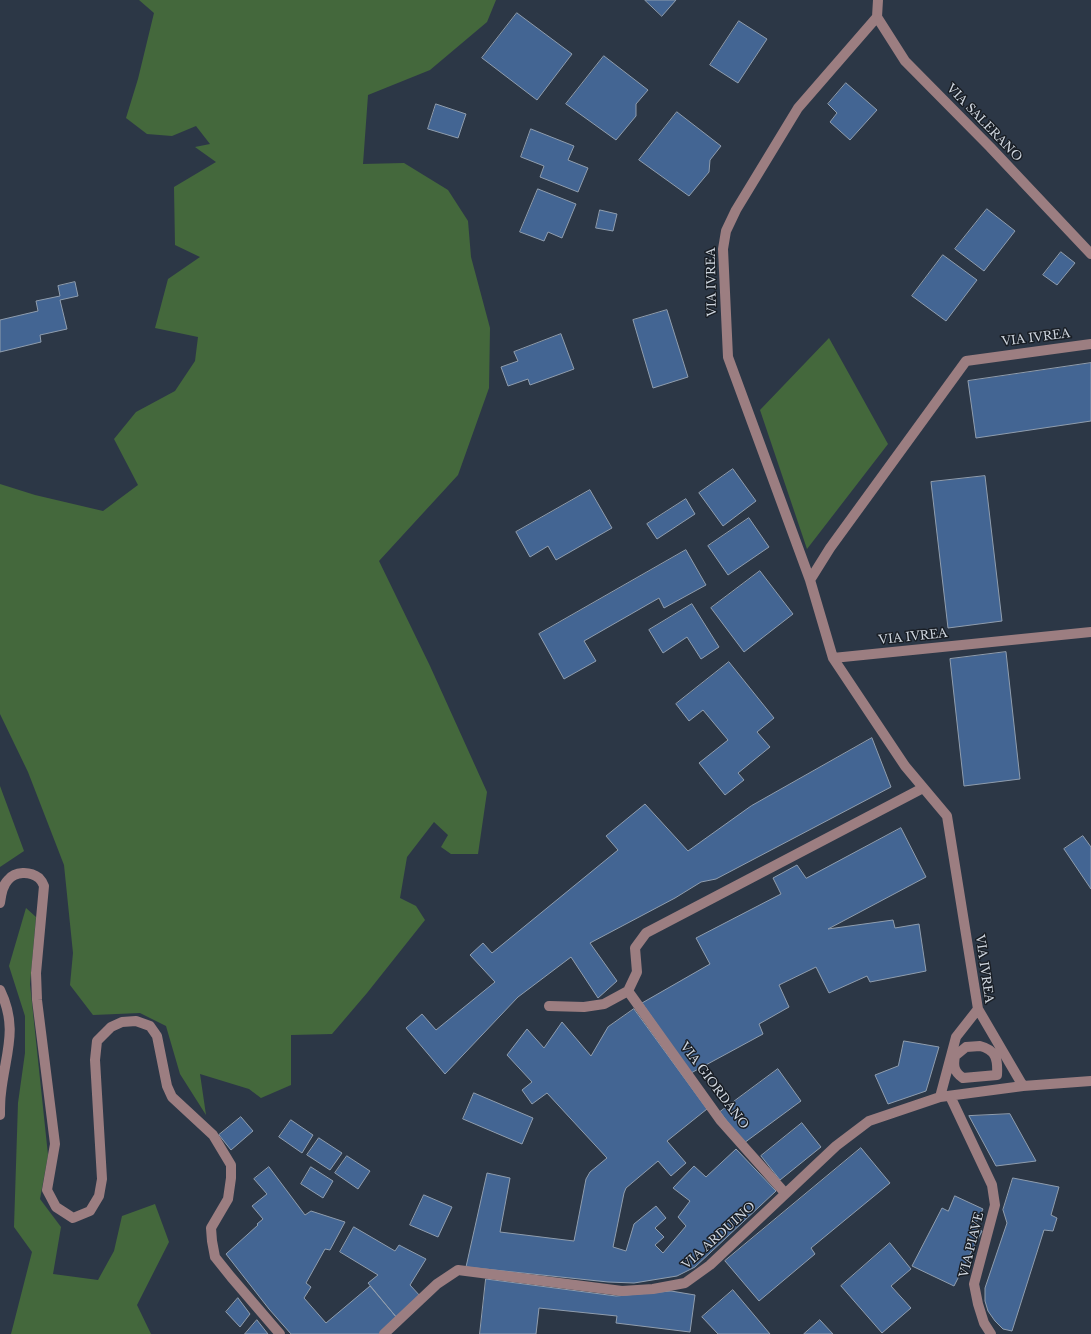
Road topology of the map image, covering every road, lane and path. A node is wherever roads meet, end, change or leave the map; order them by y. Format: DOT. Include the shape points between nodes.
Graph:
graph roads {
  1 [pos="878,0"];
  2 [pos="877,17"];
  3 [pos="1091,254"];
  4 [pos="1091,344"];
  5 [pos="810,580"];
  6 [pos="1091,632"];
  7 [pos="833,658"];
  8 [pos="923,788"];
  9 [pos="0,903"];
  10 [pos="0,990"];
  11 [pos="628,991"];
  12 [pos="549,1006"];
  13 [pos="978,1009"];
  14 [pos="956,1072"];
  15 [pos="1091,1081"];
  16 [pos="1023,1086"];
  17 [pos="945,1097"];
  18 [pos="0,1115"];
  19 [pos="786,1193"];
  20 [pos="280,1334"];
  21 [pos="384,1334"];
  22 [pos="991,1334"];
  1 -- 2 [label="street"];
  2 -- 3 [label="street, VIA SALERANO" via="905,61"];
  2 -- 5 [label="street, VIA IVREA" via="798,108 736,210 726,231 723,249 728,357"];
  4 -- 5 [label="street, VIA IVREA" via="966,361 830,548"];
  5 -- 7 [label="street, VIA IVREA"];
  6 -- 7 [label="street, VIA IVREA"];
  7 -- 8 [label="street, VIA IVREA" via="905,766"];
  8 -- 11 [label="street" via="646,932 635,948 637,972"];
  8 -- 13 [label="street, VIA IVREA" via="947,816"];
  9 -- 20 [label="street" via="4,886 8,879 16,874 25,872 34,875 44,886 36,973 37,1000 55,1144 47,1190 56,1207 73,1218 90,1211 100,1196 102,1179 95,1060 98,1041 111,1028 122,1022 136,1021 150,1026 157,1036 167,1086 172,1097 213,1135 231,1165 228,1199 211,1228 215,1257"];
  10 -- 18 [label="street" via="8,1009 10,1030"];
  11 -- 12 [label="street" via="604,1004 584,1007"];
  11 -- 19 [label="street, VIA GIORDANO" via="720,1121"];
  13 -- 16 [label="street"];
  13 -- 17 [label="street, VIA IVREA" via="956,1037"];
  14 -- 14 [label="street" via="963,1078 997,1075 998,1063 994,1054 987,1048 966,1047 955,1056"];
  15 -- 16 [label="street"];
  16 -- 17 [label="street"];
  17 -- 19 [label="street, VIA ARDUINO" via="868,1121 836,1146"];
  17 -- 22 [label="street, VIA PIAVE" via="992,1185 995,1205 974,1284 984,1323"];
  19 -- 21 [label="street, VIA ARDUINO" via="710,1265 686,1283 622,1291 458,1270 437,1284"];
}
